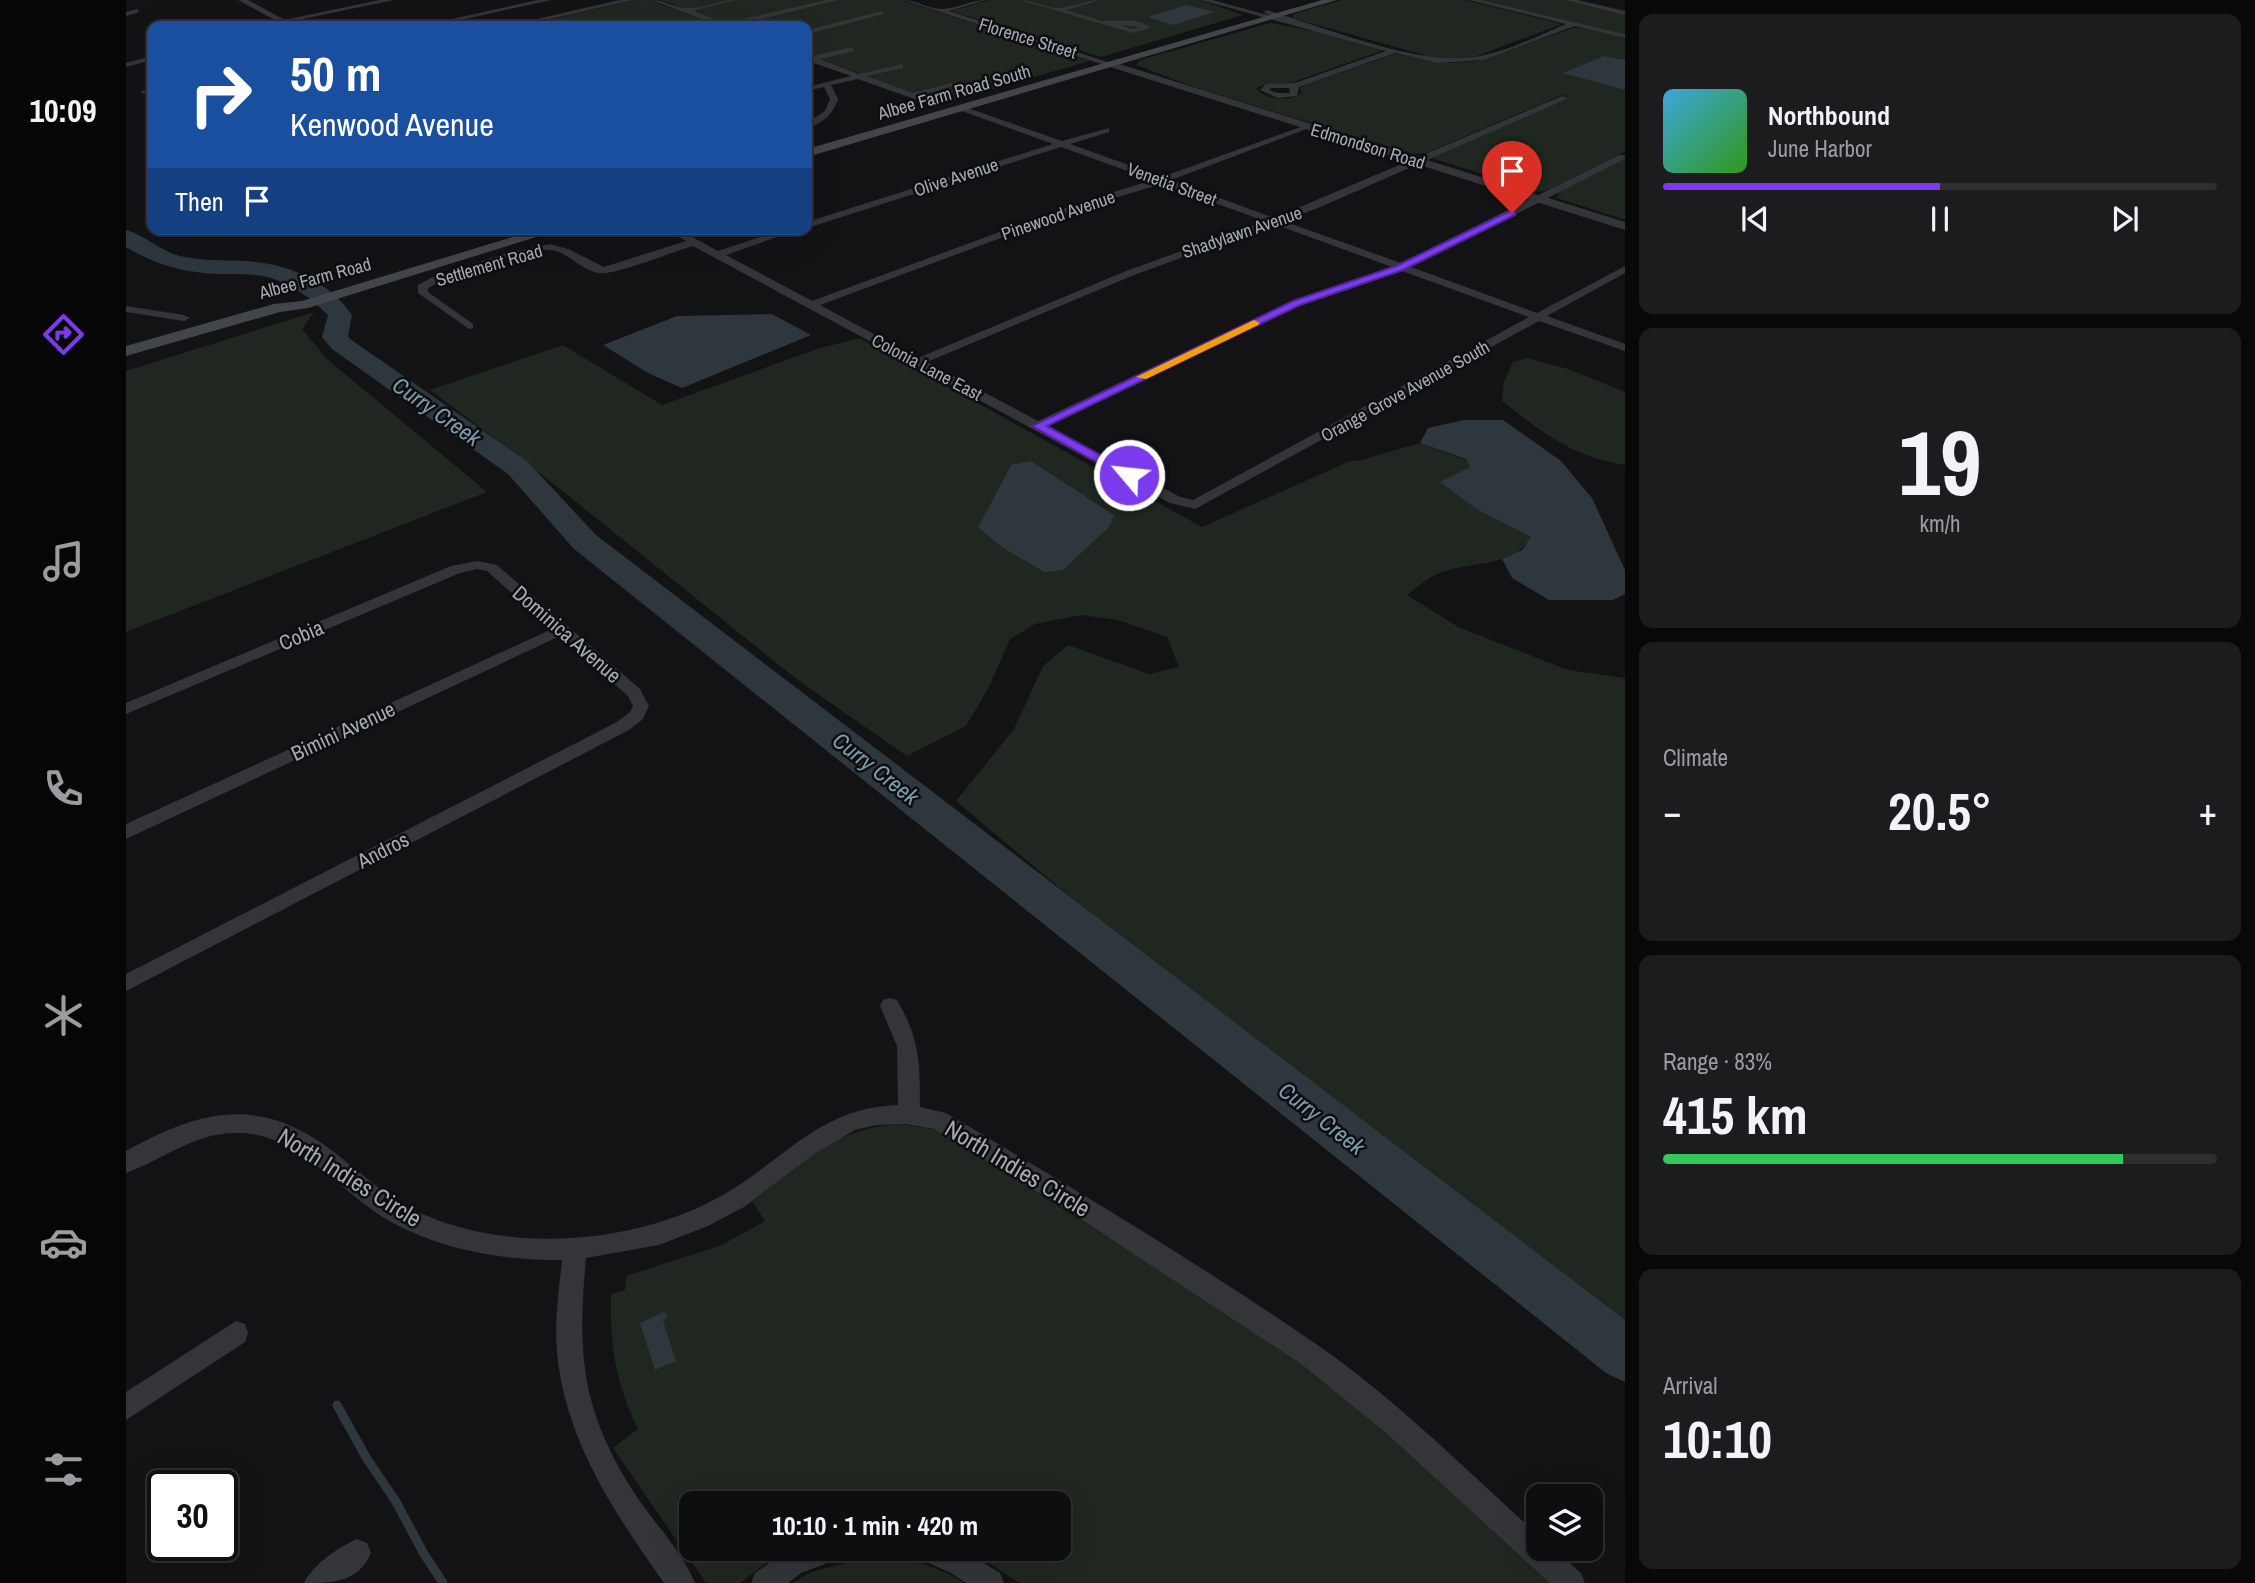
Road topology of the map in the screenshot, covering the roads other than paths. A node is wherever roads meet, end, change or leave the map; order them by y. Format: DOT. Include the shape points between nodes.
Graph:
graph roads {
  1 [pos="242,0"];
  2 [pos="391,0"];
  3 [pos="548,0"];
  4 [pos="629,0"];
  5 [pos="655,0"];
  6 [pos="732,0"];
  7 [pos="835,0"];
  8 [pos="906,0"];
  9 [pos="983,0"];
  10 [pos="1023,0"];
  11 [pos="1097,0"];
  12 [pos="1204,0"];
  13 [pos="1216,0"];
  14 [pos="1332,0"];
  15 [pos="1472,0"];
  16 [pos="1568,0"];
  17 [pos="1305,4"];
  18 [pos="1228,6"];
  19 [pos="1059,10"];
  20 [pos="684,11"];
  21 [pos="941,11"];
  22 [pos="137,12"];
  23 [pos="882,13"];
  24 [pos="1625,13"];
  25 [pos="126,14"];
  26 [pos="1265,15"];
  27 [pos="281,21"];
  28 [pos="288,21"];
  29 [pos="448,21"];
  30 [pos="534,21"];
  31 [pos="711,21"];
  32 [pos="746,21"];
  33 [pos="1102,23"];
  34 [pos="1574,24"];
  35 [pos="812,31"];
  36 [pos="1625,36"];
  37 [pos="852,49"];
  38 [pos="1397,50"];
  39 [pos="812,58"];
  40 [pos="147,59"];
  41 [pos="812,60"];
  42 [pos="1110,64"];
  43 [pos="126,65"];
  44 [pos="900,66"];
  45 [pos="861,77"];
  46 [pos="827,85"];
  47 [pos="952,85"];
  48 [pos="1296,85"];
  49 [pos="812,88"];
  50 [pos="912,96"];
  51 [pos="1565,98"];
  52 [pos="937,105"];
  53 [pos="962,108"];
  54 [pos="812,123"];
  55 [pos="1306,126"];
  56 [pos="1106,130"];
  57 [pos="1063,144"];
  58 [pos="812,152"];
  59 [pos="1622,157"];
  60 [pos="1418,161"];
  61 [pos="1161,181"];
  62 [pos="1539,200"];
  63 [pos="1274,222"];
  64 [pos="812,223"];
  65 [pos="1625,226"];
  66 [pos="535,235"];
  67 [pos="681,235"];
  68 [pos="776,235"];
  69 [pos="694,242"];
  70 [pos="718,254"];
  71 [pos="1400,268"];
  72 [pos="1625,270"];
  73 [pos="811,304"];
  74 [pos="303,305"];
  75 [pos="126,309"];
  76 [pos="1540,317"];
  77 [pos="184,318"];
  78 [pos="469,326"];
  79 [pos="1625,348"];
  80 [pos="126,351"];
  81 [pos="918,362"];
  82 [pos="126,364"];
  83 [pos="1038,426"];
  84 [pos="1184,504"];
  85 [pos="477,565"];
  86 [pos="561,630"];
  87 [pos="126,709"];
  88 [pos="637,715"];
  89 [pos="126,832"];
  90 [pos="126,983"];
  91 [pos="890,1006"];
  92 [pos="909,1114"];
  93 [pos="126,1163"];
  94 [pos="575,1250"];
  95 [pos="236,1334"];
  96 [pos="126,1407"];
  97 [pos="356,1553"];
  98 [pos="795,1561"];
  99 [pos="957,1561"];
  100 [pos="318,1583"];
  101 [pos="681,1583"];
  102 [pos="765,1583"];
  103 [pos="990,1583"];
  104 [pos="1572,1583"];
  1 -- 27 [label="street"];
  2 -- 28 [label="street"];
  3 -- 29 [label="street"];
  4 -- 30 [label="street"];
  5 -- 20 [label="street"];
  6 -- 20 [label="street"];
  7 -- 32 [label="street"];
  8 -- 21 [label="street, Florence Street"];
  9 -- 21 [label="street"];
  10 -- 19 [label="street"];
  11 -- 19 [label="street"];
  12 -- 18 [label="street"];
  13 -- 18 [label="street"];
  14 -- 17 [label="main road"];
  15 -- 34 [label="street"];
  16 -- 24 [label="street"];
  17 -- 26 [label="main road, Albee Farm Road South"];
  17 -- 26 [label="main road, Albee Farm Road South"];
  18 -- 26 [label="street"];
  19 -- 33 [label="street"];
  20 -- 31 [label="street"];
  21 -- 42 [label="street, Florence Street"];
  22 -- 25 [label="street"];
  23 -- 35 [label="street"];
  26 -- 38 [label="street"];
  26 -- 42 [label="main road, Albee Farm Road South"];
  33 -- 33 [label="street" via="1133,31 1148,27 1137,23"];
  34 -- 36 [label="street"];
  34 -- 38 [label="street" via="1471,60 1434,59"];
  37 -- 39 [label="street"];
  38 -- 48 [label="street"];
  40 -- 43 [label="street"];
  41 -- 45 [label="street"];
  42 -- 53 [label="main road, Albee Farm Road South"];
  42 -- 55 [label="street, Edmondson Road"];
  44 -- 45 [label="street"];
  45 -- 46 [label="street"];
  45 -- 50 [label="street"];
  46 -- 49 [label="street"];
  46 -- 54 [label="street" via="835,99 832,108"];
  47 -- 50 [label="street"];
  50 -- 52 [label="street"];
  51 -- 60 [label="street, Shadylawn Avenue"];
  53 -- 57 [label="street, Venetia Street"];
  53 -- 58 [label="main road, Albee Farm Road South"];
  55 -- 60 [label="street, Edmondson Road"];
  55 -- 61 [label="street, Pinewood Avenue"];
  56 -- 57 [label="street, Olive Avenue"];
  57 -- 61 [label="street, Venetia Street"];
  57 -- 64 [label="street, Olive Avenue"];
  59 -- 62 [label="street"];
  60 -- 62 [label="street, Edmondson Road"];
  60 -- 63 [label="street, Shadylawn Avenue"];
  61 -- 63 [label="street, Venetia Street"];
  61 -- 73 [label="street, Pinewood Avenue" via="1084,204"];
  62 -- 65 [label="street, Edmondson Road"];
  62 -- 71 [label="street"];
  63 -- 71 [label="street, Venetia Street"];
  63 -- 81 [label="street, Shadylawn Avenue" via="1142,268"];
  66 -- 74 [label="main road, Albee Farm Road"];
  67 -- 69 [label="street, Colonia Lane East"];
  68 -- 70 [label="street"];
  69 -- 70 [label="street, Colonia Lane East"];
  69 -- 78 [label="street, Settlement Road" via="609,270 591,268 557,249 542,248 422,287 423,293"];
  70 -- 73 [label="street, Colonia Lane East"];
  71 -- 76 [label="street, Venetia Street"];
  71 -- 83 [label="street" via="1297,303"];
  72 -- 76 [label="street, Orange Grove Avenue South"];
  73 -- 81 [label="street, Colonia Lane East"];
  74 -- 80 [label="main road, Albee Farm Road" via="279,307"];
  74 -- 82 [label="main road" via="288,314"];
  75 -- 77 [label="street"];
  76 -- 79 [label="street, Venetia Street"];
  76 -- 84 [label="street, Orange Grove Avenue South" via="1200,504"];
  81 -- 83 [label="street, Colonia Lane East"];
  83 -- 84 [label="street, Colonia Lane East"];
  85 -- 86 [label="street, Dominica Avenue" via="492,568"];
  85 -- 87 [label="street, Cobia" via="456,569"];
  86 -- 88 [label="street, Dominica Avenue" via="634,693 640,703"];
  86 -- 89 [label="street, Bimini Avenue"];
  88 -- 90 [label="street, Andros"];
  91 -- 92 [label="street" via="909,1046"];
  92 -- 94 [label="street, North Indies Circle" via="870,1116 828,1131 757,1185 704,1216 639,1238"];
  92 -- 104 [label="street, North Indies Circle" via="952,1126 1310,1354"];
  93 -- 94 [label="street, North Indies Circle" via="208,1125 266,1126 292,1136 401,1215 436,1230 512,1248"];
  94 -- 101 [label="street" via="569,1351 583,1419 611,1483"];
  95 -- 96 [label="street"];
  97 -- 100 [label="street"];
  98 -- 102 [label="street"];
  99 -- 103 [label="street"];
}
